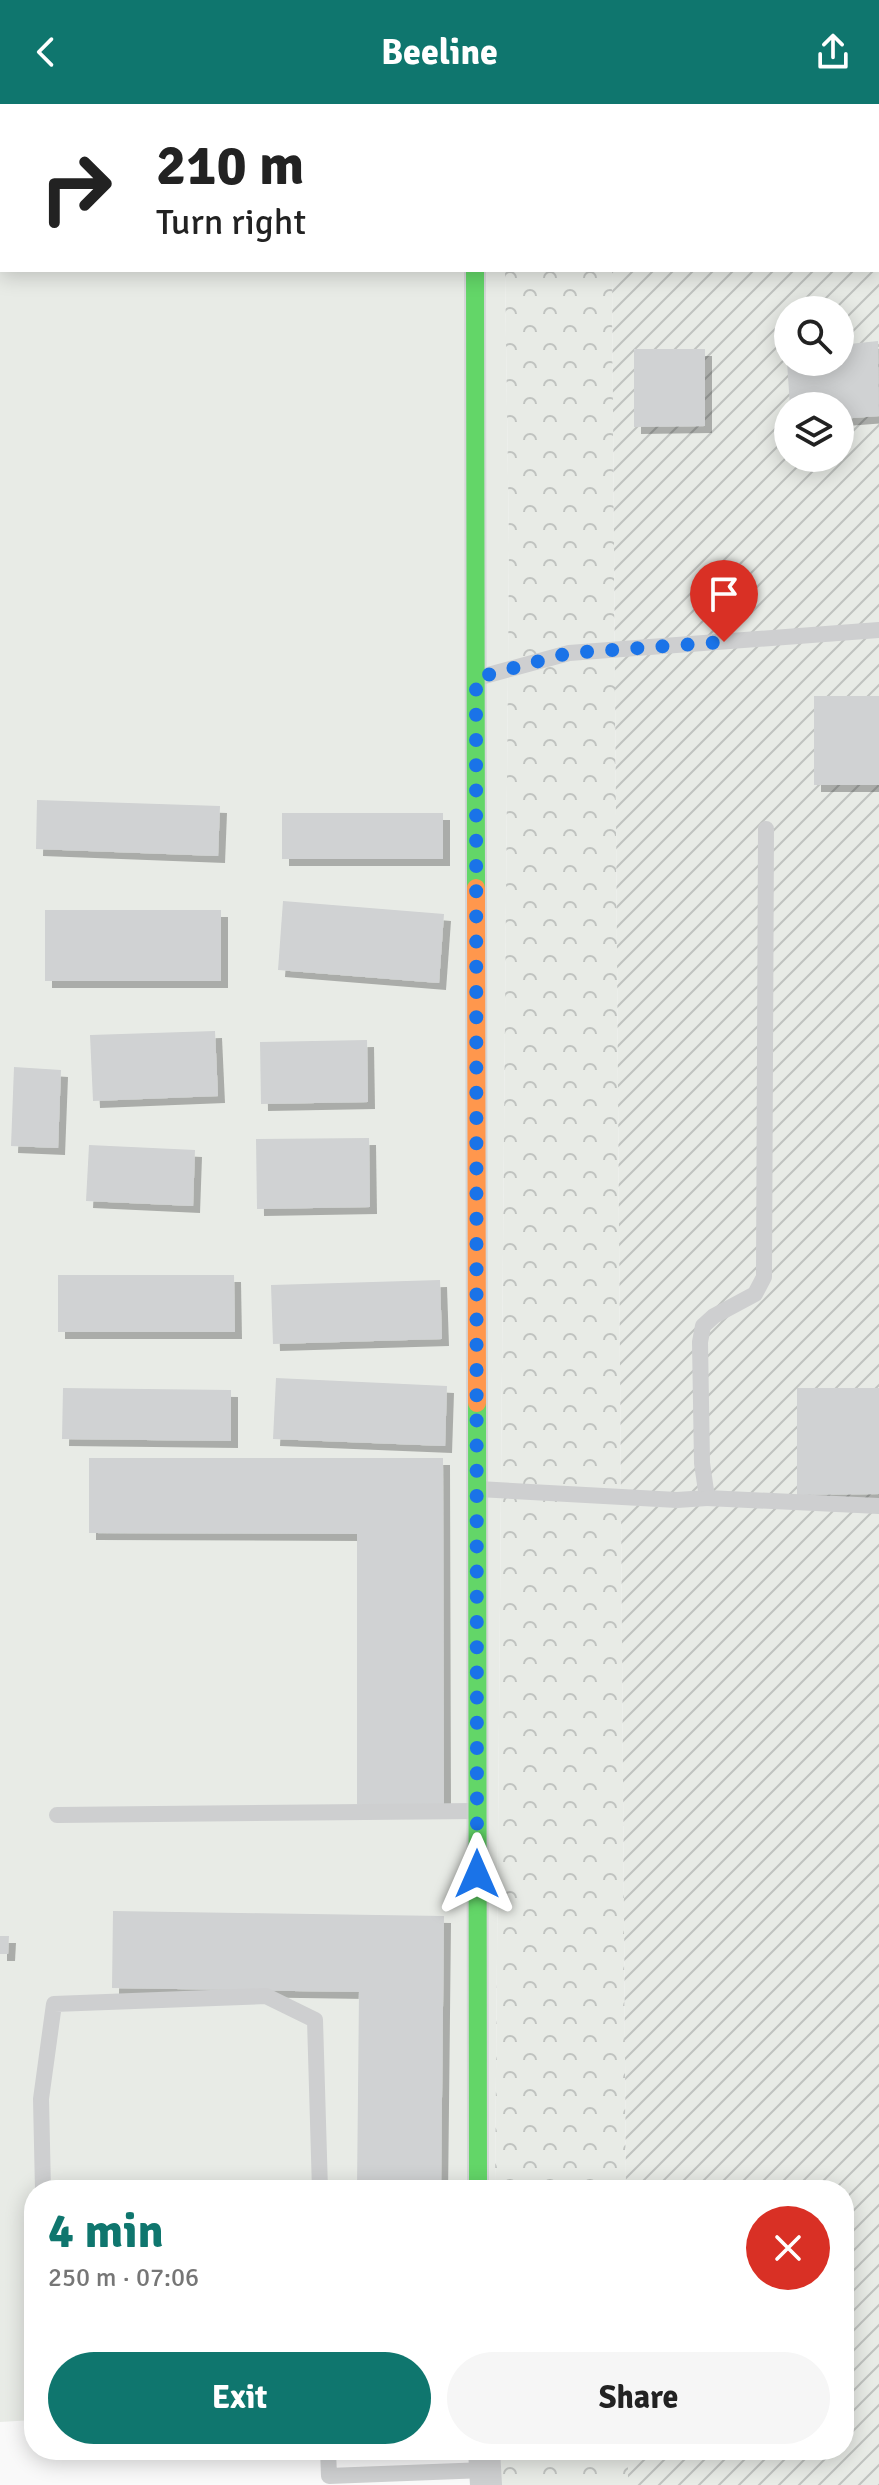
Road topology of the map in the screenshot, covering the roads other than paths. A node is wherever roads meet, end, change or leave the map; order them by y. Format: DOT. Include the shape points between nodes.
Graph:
graph roads {
  1 [pos="475,272"];
  2 [pos="879,630"];
  3 [pos="476,678"];
  4 [pos="766,829"];
  5 [pos="476,1489"];
  6 [pos="707,1498"];
  7 [pos="879,1506"];
  8 [pos="477,1811"];
  9 [pos="57,1815"];
  10 [pos="43,2180"];
  11 [pos="320,2180"];
  12 [pos="478,2180"];
  13 [pos="328,2460"];
  14 [pos="485,2468"];
  1 -- 3 [label="street"];
  2 -- 3 [label="lane" via="569,653"];
  3 -- 5 [label="street"];
  4 -- 6 [label="lane" via="764,1277 755,1294 703,1326 702,1463"];
  5 -- 6 [label="lane"];
  5 -- 8 [label="street"];
  6 -- 7 [label="lane"];
  8 -- 9 [label="lane"];
  8 -- 12 [label="street"];
  10 -- 11 [label="lane" via="41,2099 54,2004 266,1996 315,2020"];
  13 -- 14 [label="lane" via="329,2476"];
}
